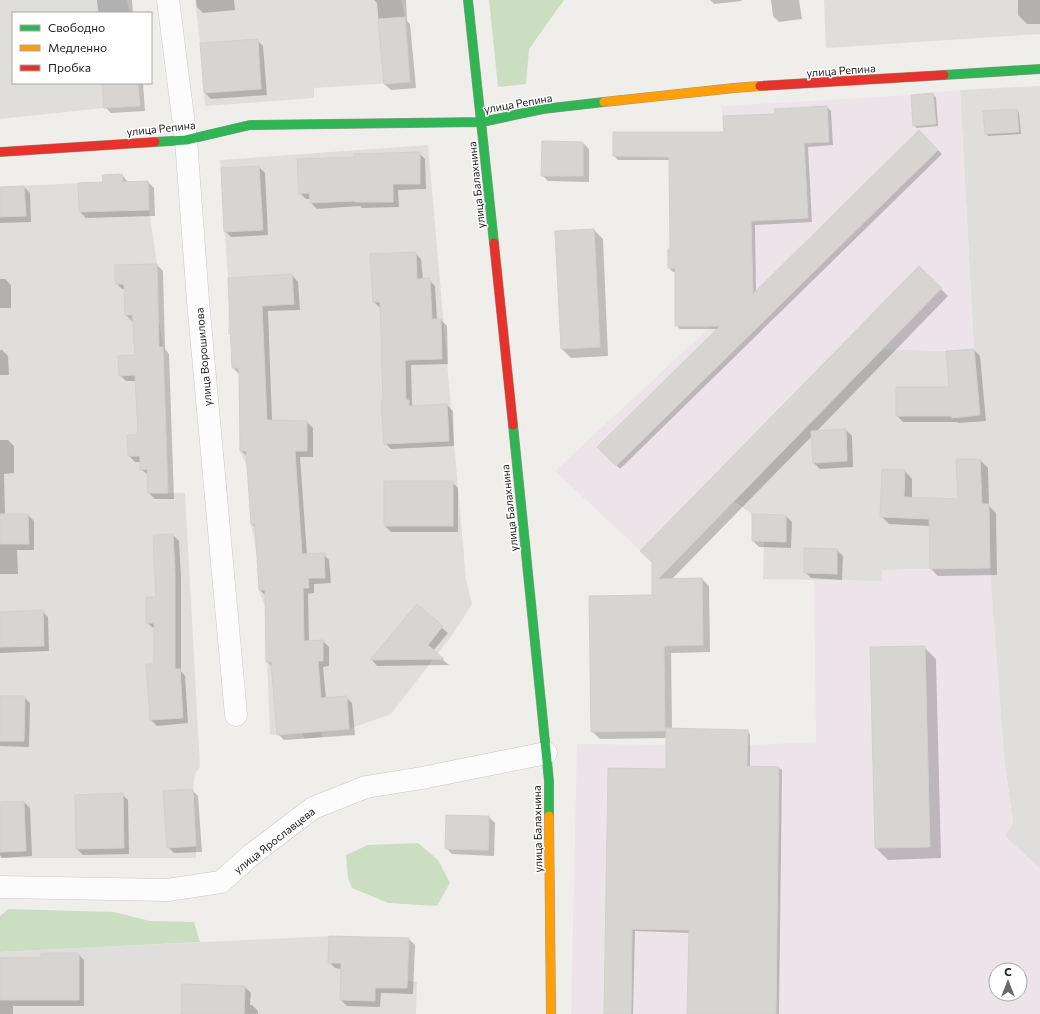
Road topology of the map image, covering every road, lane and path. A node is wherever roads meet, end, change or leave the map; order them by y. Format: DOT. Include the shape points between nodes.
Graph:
graph roads {
  1 [pos="168,0"];
  2 [pos="468,0"];
  3 [pos="1040,69"];
  4 [pos="482,122"];
  5 [pos="186,140"];
  6 [pos="0,152"];
  7 [pos="236,715"];
  8 [pos="546,753"];
  9 [pos="0,888"];
  10 [pos="551,1014"];
  1 -- 5 [label="street, улица Ворошилова"];
  2 -- 4 [label="street, улица Балахнина"];
  3 -- 4 [label="street, улица Репина" via="734,88 543,109"];
  4 -- 5 [label="street, улица Репина" via="250,125"];
  4 -- 8 [label="street, улица Балахнина"];
  5 -- 6 [label="street, улица Репина"];
  5 -- 7 [label="street, улица Ворошилова"];
  8 -- 9 [label="street, улица Ярославцева" via="366,787 313,808 251,855 221,882 167,890"];
  8 -- 10 [label="street, улица Балахнина" via="549,781"];
}
